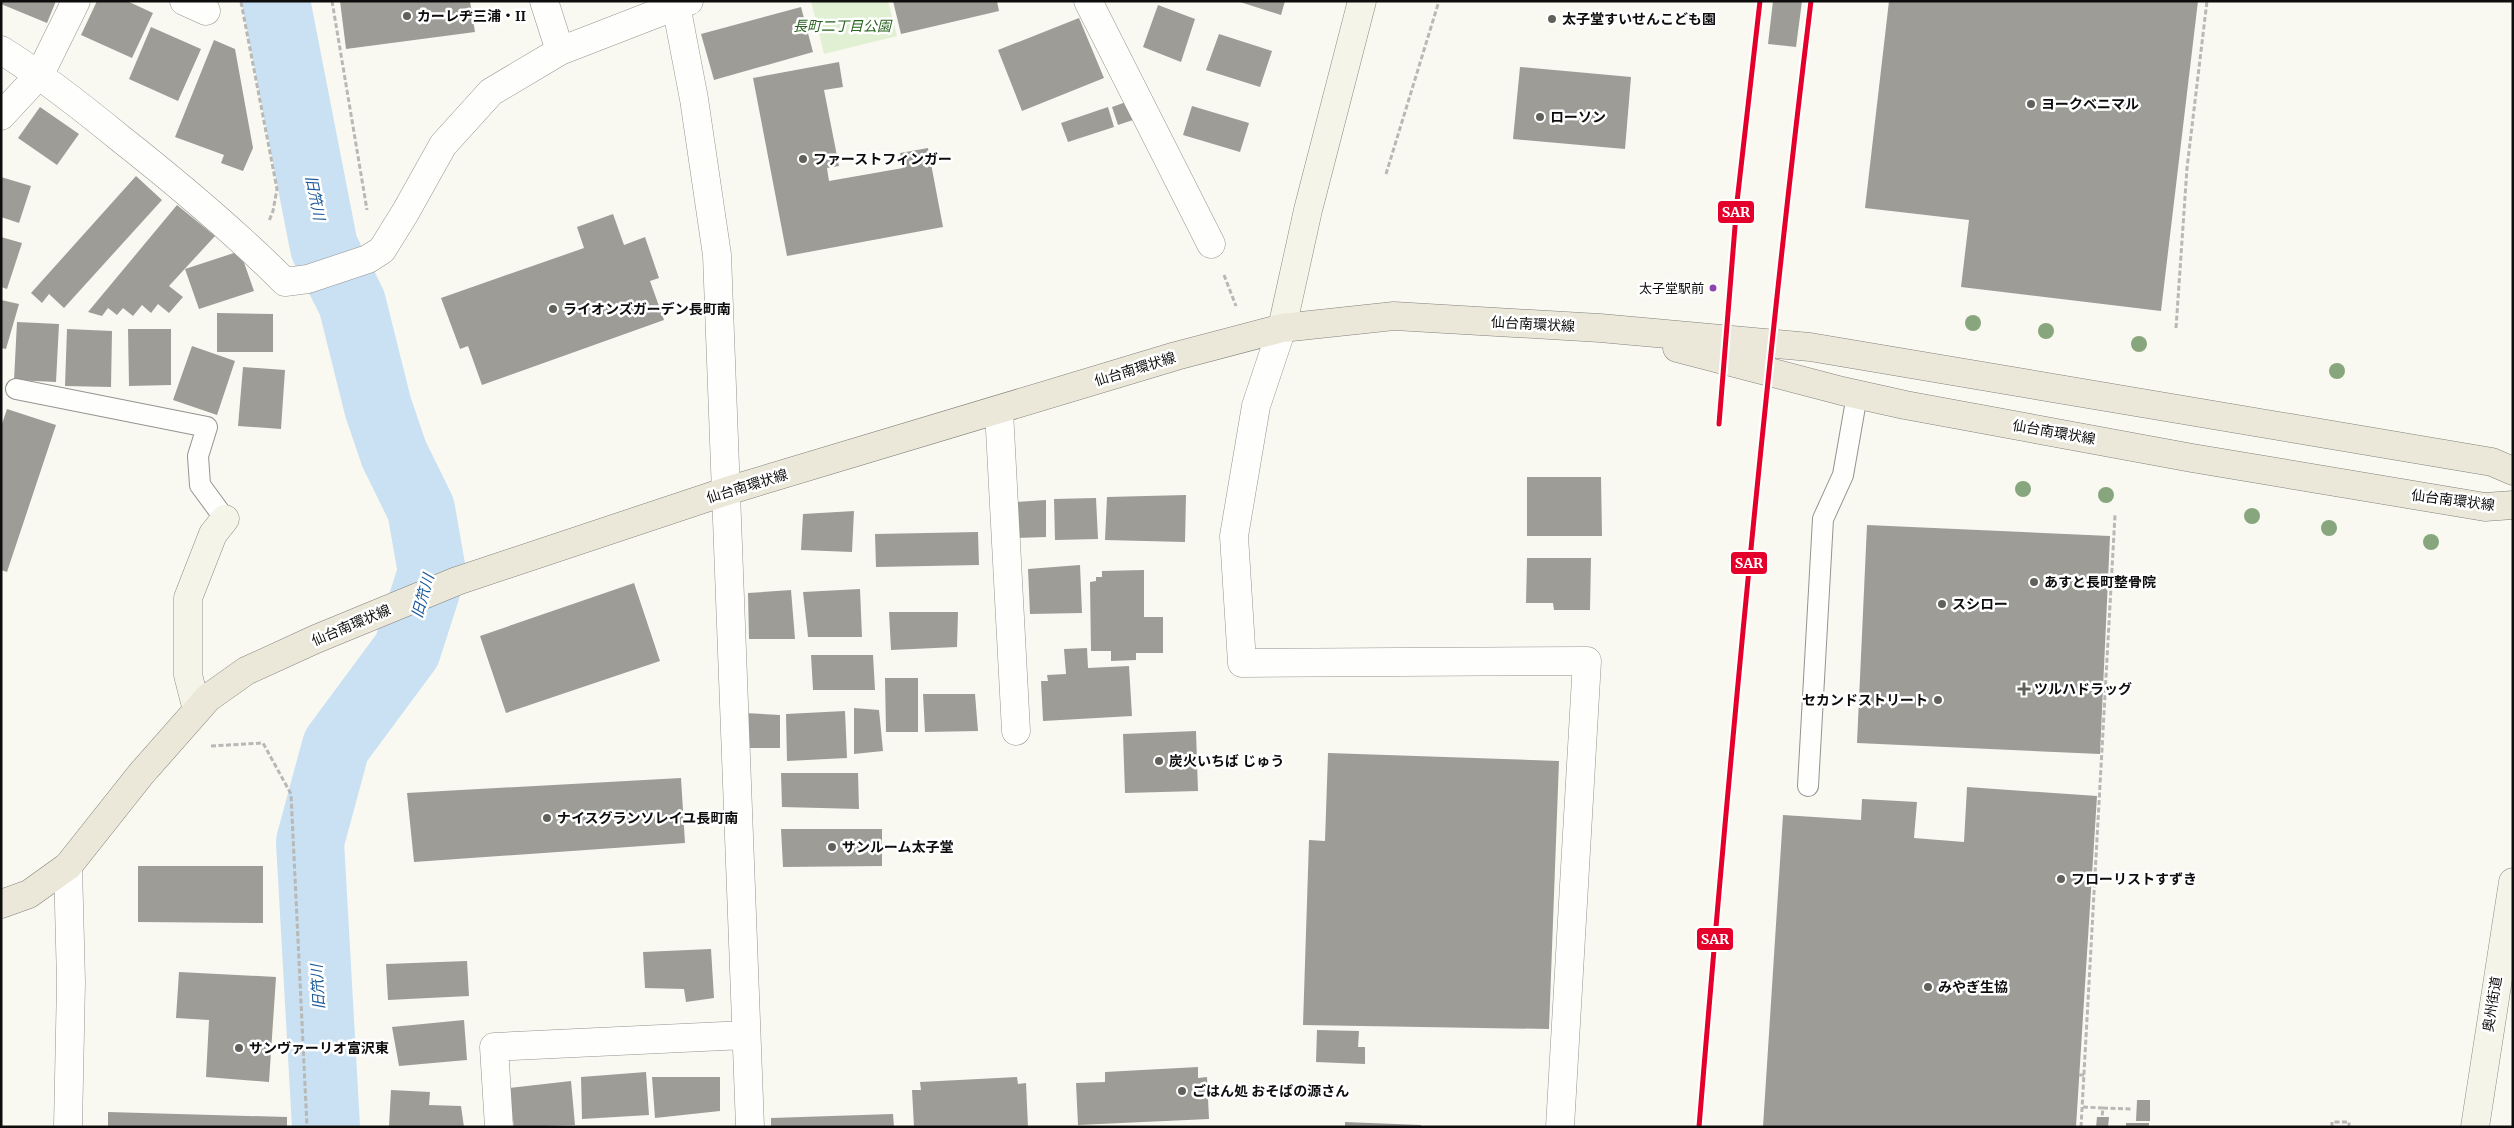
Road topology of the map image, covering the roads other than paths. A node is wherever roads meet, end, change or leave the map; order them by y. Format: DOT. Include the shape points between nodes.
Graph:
graph roads {
  1 [pos="76,1"];
  2 [pos="544,1"];
  3 [pos="1088,1"];
  4 [pos="1362,1"];
  5 [pos="682,3"];
  6 [pos="1,50"];
  7 [pos="560,51"];
  8 [pos="40,74"];
  9 [pos="1,116"];
  10 [pos="1211,244"];
  11 [pos="1282,328"];
  12 [pos="1600,328"];
  13 [pos="16,389"];
  14 [pos="1858,395"];
  15 [pos="999,410"];
  16 [pos="2513,471"];
  17 [pos="727,491"];
  18 [pos="2513,505"];
  19 [pos="226,519"];
  20 [pos="197,710"];
  21 [pos="1016,731"];
  22 [pos="1808,786"];
  23 [pos="68,866"];
  24 [pos="2513,882"];
  25 [pos="1,904"];
  26 [pos="745,1035"];
  27 [pos="68,1127"];
  28 [pos="500,1127"];
  29 [pos="750,1127"];
  30 [pos="1560,1127"];
  31 [pos="2475,1127"];
  1 -- 8 [label="street"];
  2 -- 7 [label="street"];
  3 -- 10 [label="street"];
  4 -- 11 [label="street" via="1308,210"];
  5 -- 7 [label="street"];
  5 -- 17 [label="street" via="717,255"];
  6 -- 8 [label="street"];
  7 -- 8 [label="street" via="491,92 443,145 405,213 375,255 308,280 284,282 247,244 175,182"];
  8 -- 9 [label="street"];
  11 -- 12 [label="main road, 仙台南環状線" via="1394,316"];
  11 -- 15 [label="main road, 仙台南環状線" via="1176,356"];
  11 -- 30 [label="street" via="1256,406 1234,536 1242,663 1587,661"];
  12 -- 14 [label="main road, 仙台南環状線"];
  12 -- 16 [label="main road, 仙台南環状線" via="1810,347 2492,462"];
  13 -- 19 [label="lane" via="207,427 198,456 200,485"];
  14 -- 18 [label="main road, 仙台南環状線" via="2192,458 2485,507"];
  14 -- 22 [label="lane" via="1843,476 1824,518"];
  15 -- 17 [label="main road, 仙台南環状線"];
  15 -- 21 [label="street"];
  17 -- 20 [label="main road, 仙台南環状線" via="457,581 316,639 246,672 208,698"];
  17 -- 26 [label="street"];
  19 -- 20 [label="street" via="213,534 188,598 188,675"];
  20 -- 23 [label="main road, 仙台南環状線"];
  23 -- 25 [label="main road, 仙台南環状線" via="30,894"];
  23 -- 27 [label="street" via="71,982"];
  24 -- 31 [label="street, 奥州街道"];
  26 -- 28 [label="street" via="494,1047"];
  26 -- 29 [label="street"];
}
